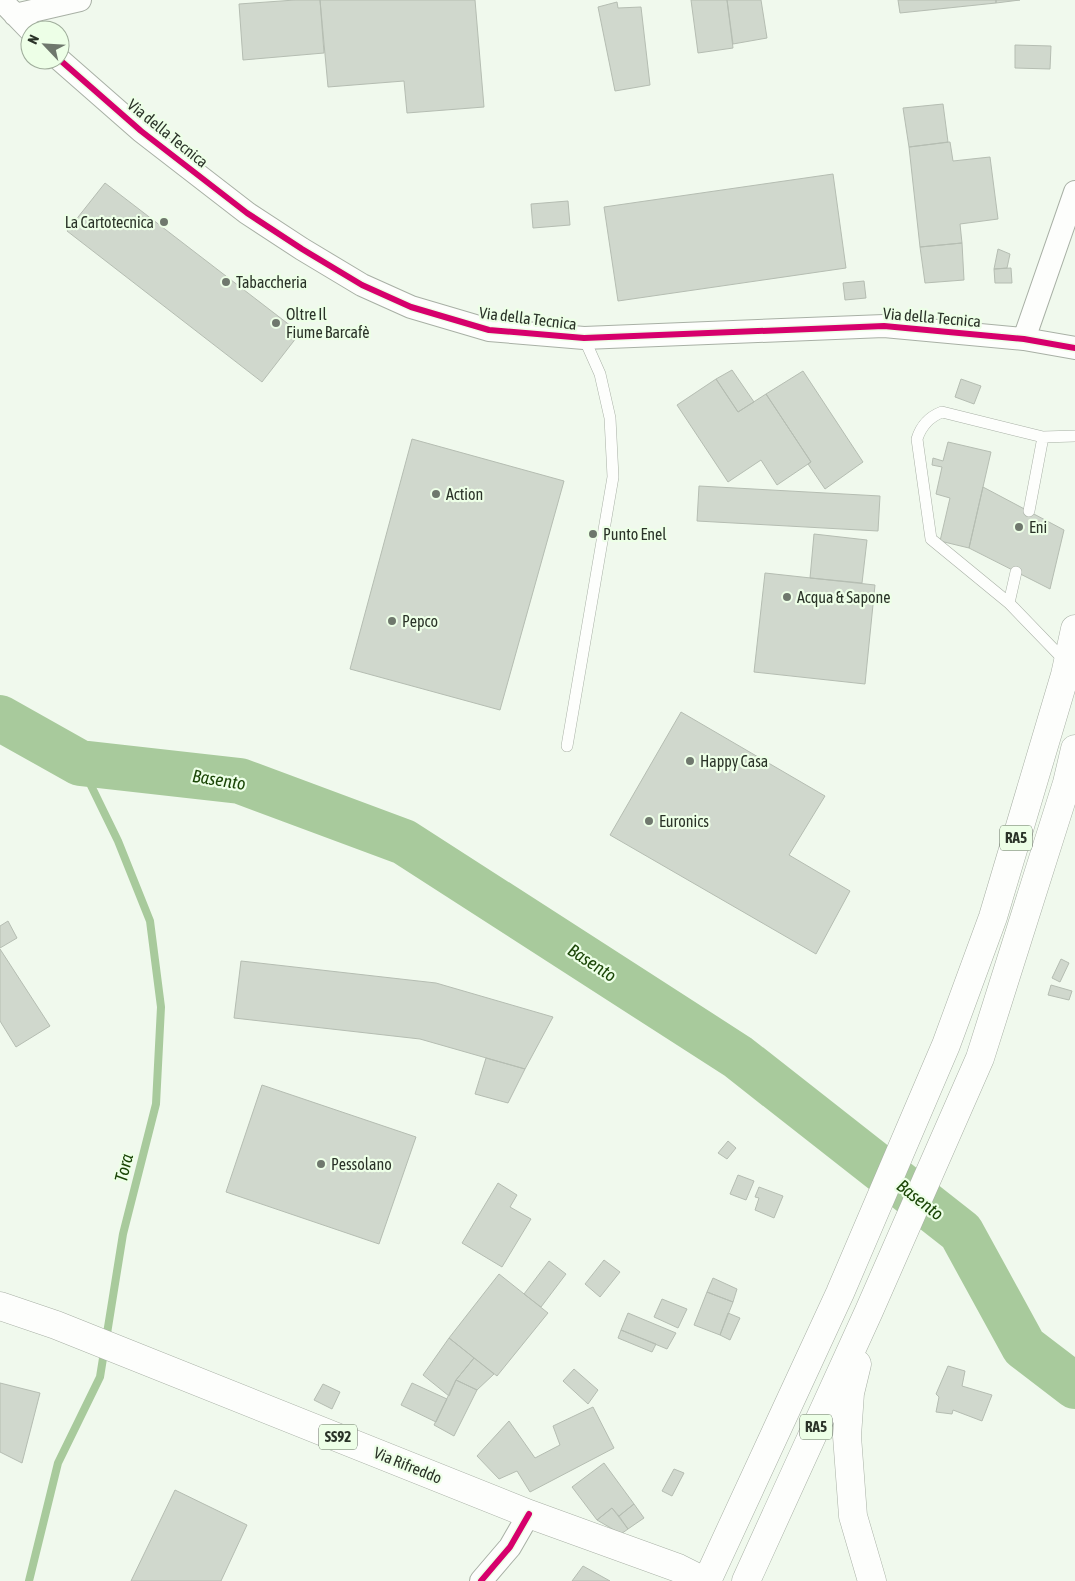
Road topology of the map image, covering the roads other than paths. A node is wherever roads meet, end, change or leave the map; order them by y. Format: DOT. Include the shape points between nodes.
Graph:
graph roads {
  1 [pos="80,0"];
  2 [pos="18,11"];
  3 [pos="70,69"];
  4 [pos="1075,192"];
  5 [pos="584,338"];
  6 [pos="1024,339"];
  7 [pos="1075,348"];
  8 [pos="1075,436"];
  9 [pos="1043,437"];
  10 [pos="1029,511"];
  11 [pos="1016,572"];
  12 [pos="1009,603"];
  13 [pos="1075,628"];
  14 [pos="1068,664"];
  15 [pos="567,746"];
  16 [pos="1075,750"];
  17 [pos="0,1306"];
  18 [pos="869,1311"];
  19 [pos="529,1514"];
  20 [pos="481,1581"];
  21 [pos="706,1581"];
  22 [pos="746,1581"];
  23 [pos="872,1581"];
  1 -- 2 [label="street"];
  3 -- 5 [label="street, Via della Tecnica" via="141,131 247,213 362,285 411,307 489,330"];
  4 -- 6 [label="street"];
  5 -- 6 [label="street, Via della Tecnica" via="884,326"];
  5 -- 15 [label="lane" via="600,374 610,418 613,478"];
  6 -- 7 [label="street, Via della Tecnica"];
  8 -- 9 [label="lane"];
  9 -- 10 [label="lane"];
  9 -- 12 [label="lane" via="942,412 927,421 917,439 931,539"];
  11 -- 12 [label="lane"];
  12 -- 14 [label="lane"];
  13 -- 14 [label="main road, RA5"];
  14 -- 21 [label="main road, RA5" via="992,917 946,1045 840,1293"];
  16 -- 18 [label="main road, RA5" via="980,1058"];
  17 -- 19 [label="main road, Via Rifreddo / SS92" via="56,1325"];
  18 -- 22 [label="main road, RA5"];
  18 -- 23 [label="main road" via="850,1392 847,1436 853,1516"];
  19 -- 20 [label="street" via="510,1547"];
  19 -- 21 [label="main road, Via Rifreddo / SS92"];
}
